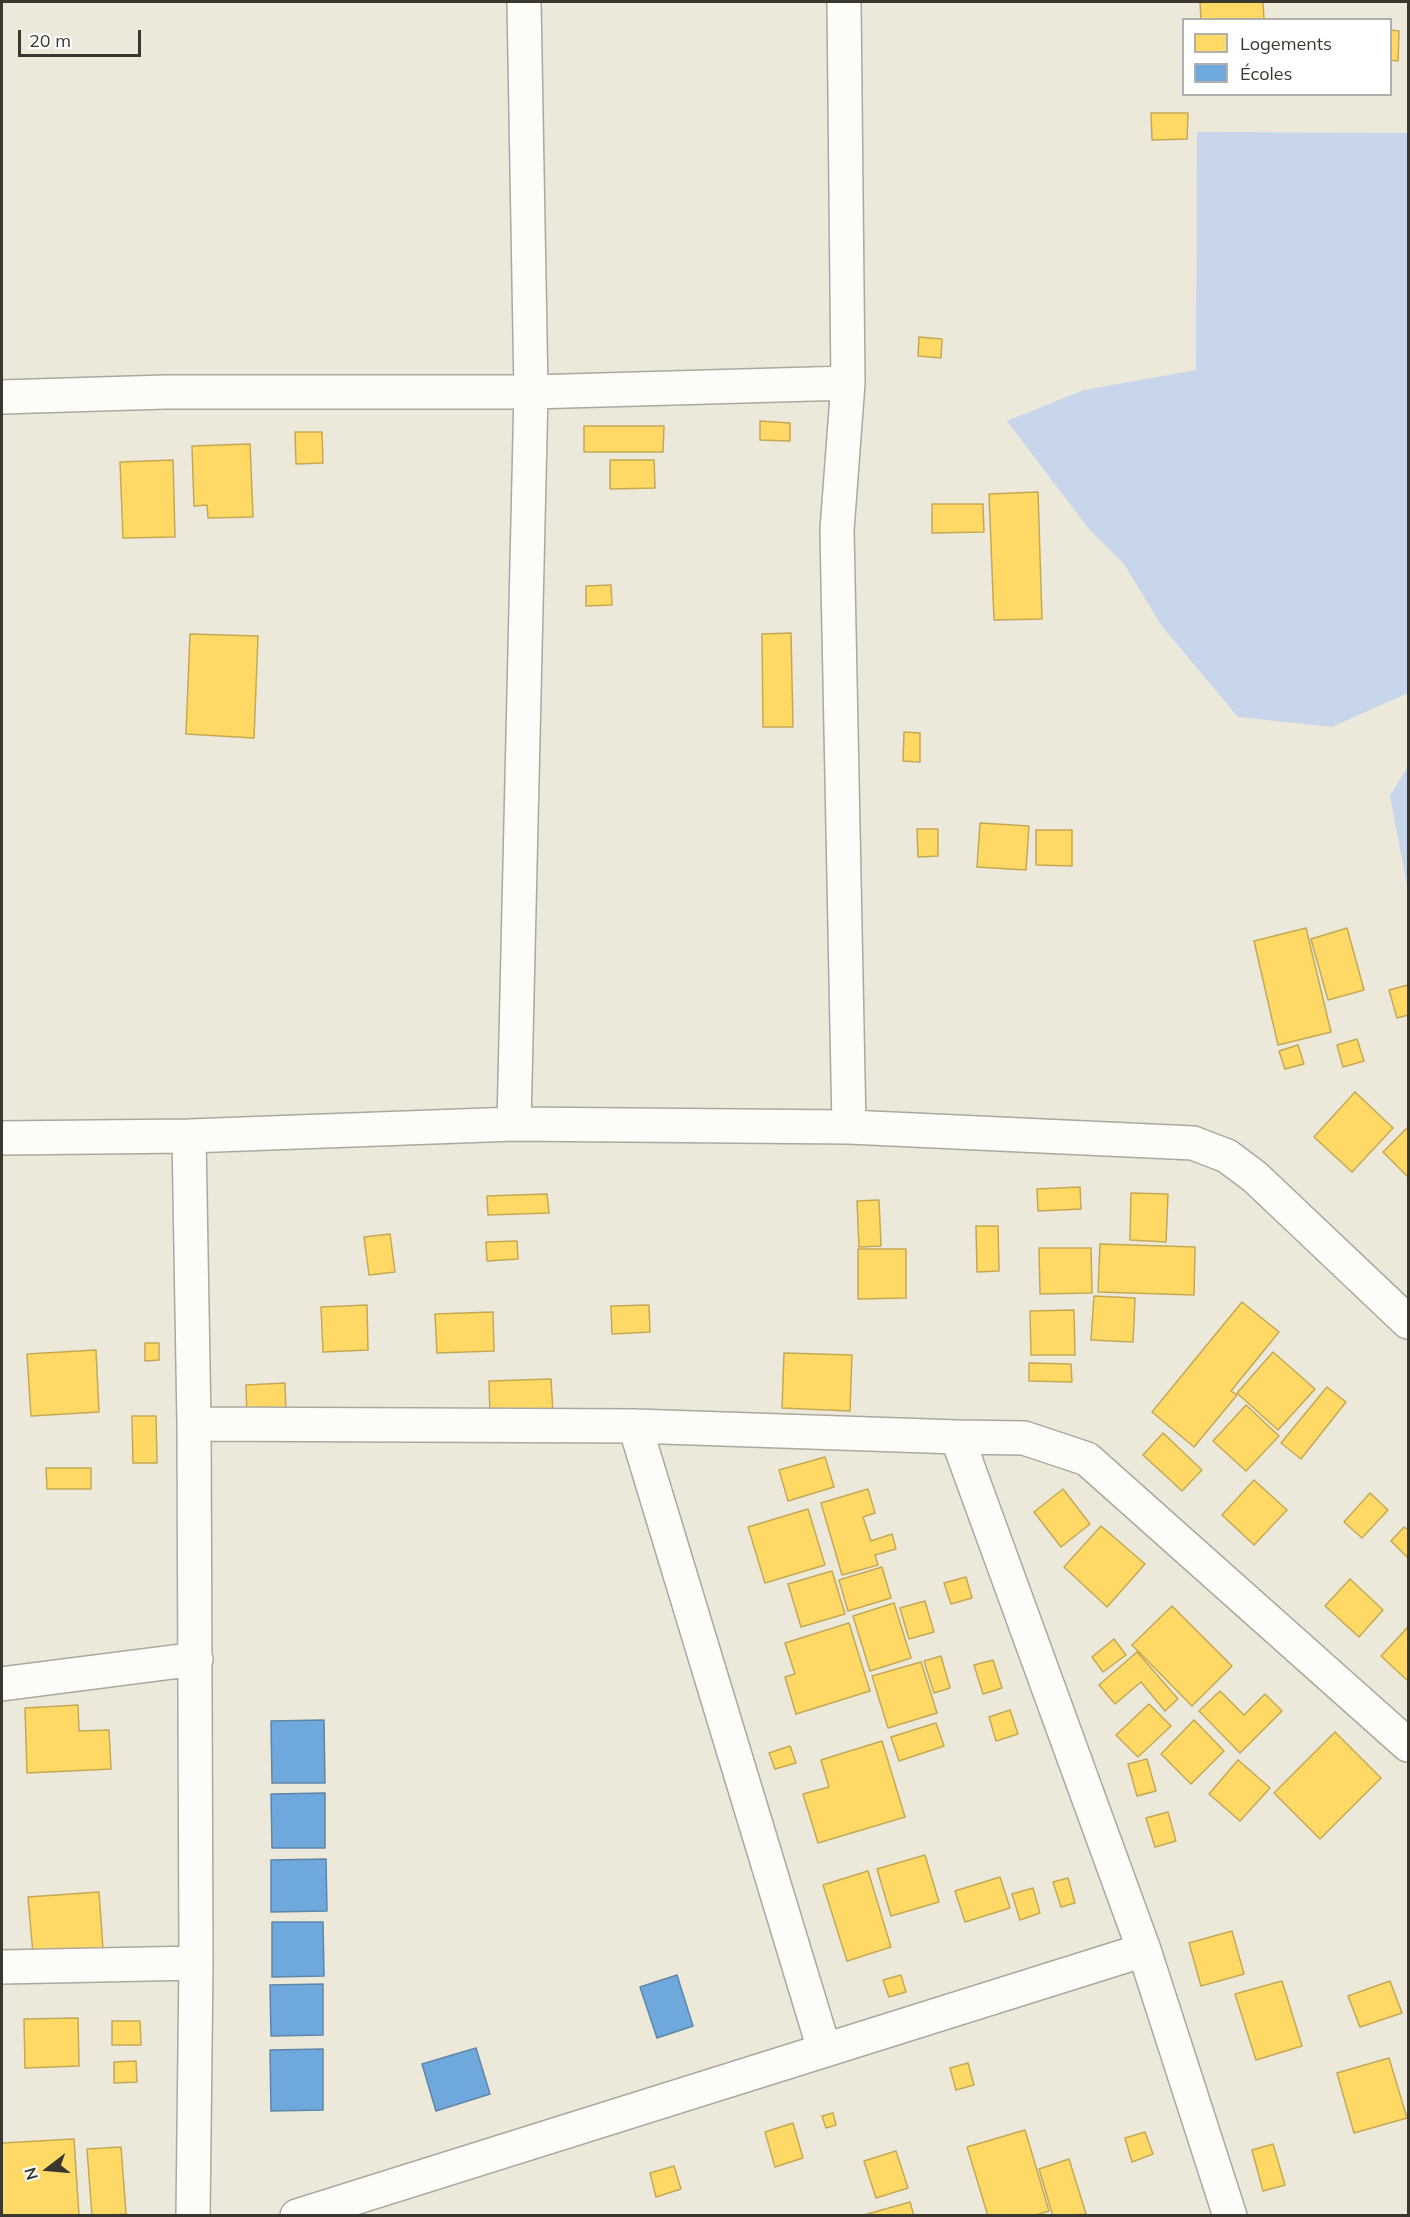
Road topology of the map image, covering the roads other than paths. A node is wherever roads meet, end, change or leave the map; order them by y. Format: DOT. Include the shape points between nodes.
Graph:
graph roads {
  1 [pos="524,2"];
  2 [pos="844,2"];
  3 [pos="848,383"];
  4 [pos="531,392"];
  5 [pos="2,398"];
  6 [pos="514,1124"];
  7 [pos="849,1127"];
  8 [pos="189,1136"];
  9 [pos="2,1138"];
  10 [pos="1408,1322"];
  11 [pos="194,1424"];
  12 [pos="635,1426"];
  13 [pos="957,1437"];
  14 [pos="196,1659"];
  15 [pos="2,1684"];
  16 [pos="1408,1745"];
  17 [pos="1144,1950"];
  18 [pos="196,1963"];
  19 [pos="2,1967"];
  20 [pos="824,2049"];
  21 [pos="193,2216"];
  22 [pos="297,2216"];
  23 [pos="1230,2216"];
  1 -- 4 [label="street"];
  2 -- 3 [label="street"];
  3 -- 4 [label="street"];
  3 -- 7 [label="street" via="837,530"];
  4 -- 5 [label="street" via="165,392"];
  4 -- 6 [label="street"];
  6 -- 7 [label="street"];
  6 -- 8 [label="street"];
  7 -- 10 [label="street" via="1193,1143 1227,1156 1255,1177"];
  8 -- 9 [label="street"];
  8 -- 11 [label="street"];
  11 -- 12 [label="street"];
  11 -- 14 [label="street"];
  12 -- 13 [label="street"];
  12 -- 20 [label="street"];
  13 -- 16 [label="street" via="1024,1438 1088,1459"];
  13 -- 17 [label="street"];
  14 -- 15 [label="street"];
  14 -- 18 [label="street"];
  17 -- 20 [label="street"];
  17 -- 23 [label="street"];
  18 -- 19 [label="street"];
  18 -- 21 [label="street"];
  20 -- 22 [label="street"];
}
